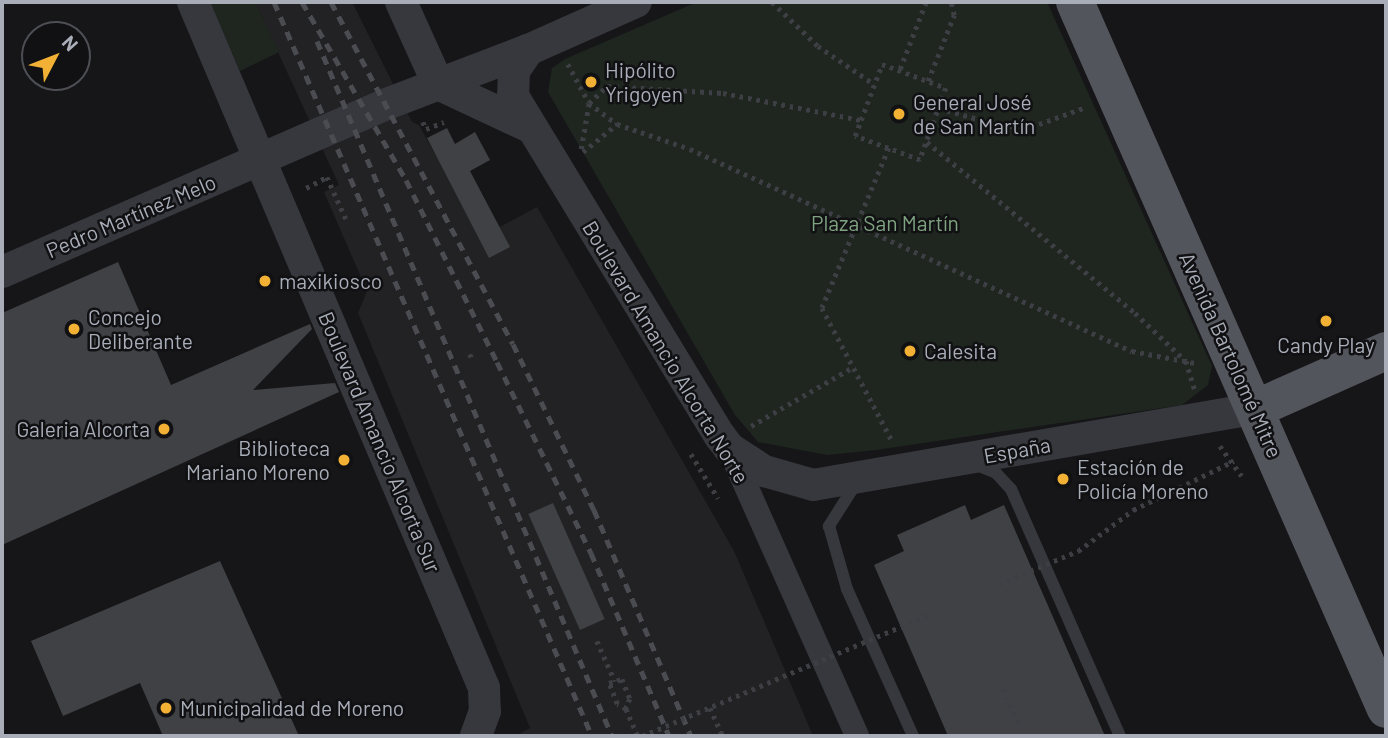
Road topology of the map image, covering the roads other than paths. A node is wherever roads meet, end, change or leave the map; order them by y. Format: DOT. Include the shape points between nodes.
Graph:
graph roads {
  1 [pos="193,2"];
  2 [pos="401,2"];
  3 [pos="636,2"];
  4 [pos="1075,2"];
  5 [pos="541,44"];
  6 [pos="438,84"];
  7 [pos="532,128"];
  8 [pos="261,159"];
  9 [pos="2,272"];
  10 [pos="1386,352"];
  11 [pos="1255,409"];
  12 [pos="727,445"];
  13 [pos="964,459"];
  14 [pos="862,477"];
  15 [pos="1386,709"];
  16 [pos="479,732"];
  17 [pos="857,736"];
  18 [pos="913,736"];
  19 [pos="1120,736"];
  1 -- 8 [label="street, Boulevard Amancio Alcorta Sur"];
  2 -- 6 [label="street"];
  3 -- 5 [label="street, Pedro Martínez Melo"];
  4 -- 11 [label="main road, Avenida Bartolomé Mitre"];
  5 -- 6 [label="street, Pedro Martínez Melo"];
  5 -- 7 [label="street, Boulevard Amancio Alcorta Norte" via="514,71 513,96"];
  6 -- 7 [label="street"];
  6 -- 8 [label="street, Pedro Martínez Melo"];
  7 -- 12 [label="street, Boulevard Amancio Alcorta Norte"];
  8 -- 9 [label="street, Pedro Martínez Melo"];
  8 -- 16 [label="street, Boulevard Amancio Alcorta Sur" via="484,688"];
  10 -- 11 [label="main road, España"];
  11 -- 13 [label="street, España"];
  11 -- 15 [label="main road, Avenida Bartolomé Mitre"];
  12 -- 14 [label="street, España" via="764,471 813,485"];
  12 -- 17 [label="street, Boulevard Amancio Alcorta Norte"];
  13 -- 14 [label="street, España"];
  13 -- 19 [label="lane" via="996,473 1011,489"];
  14 -- 18 [label="lane" via="840,502 829,526 847,589"];
}
